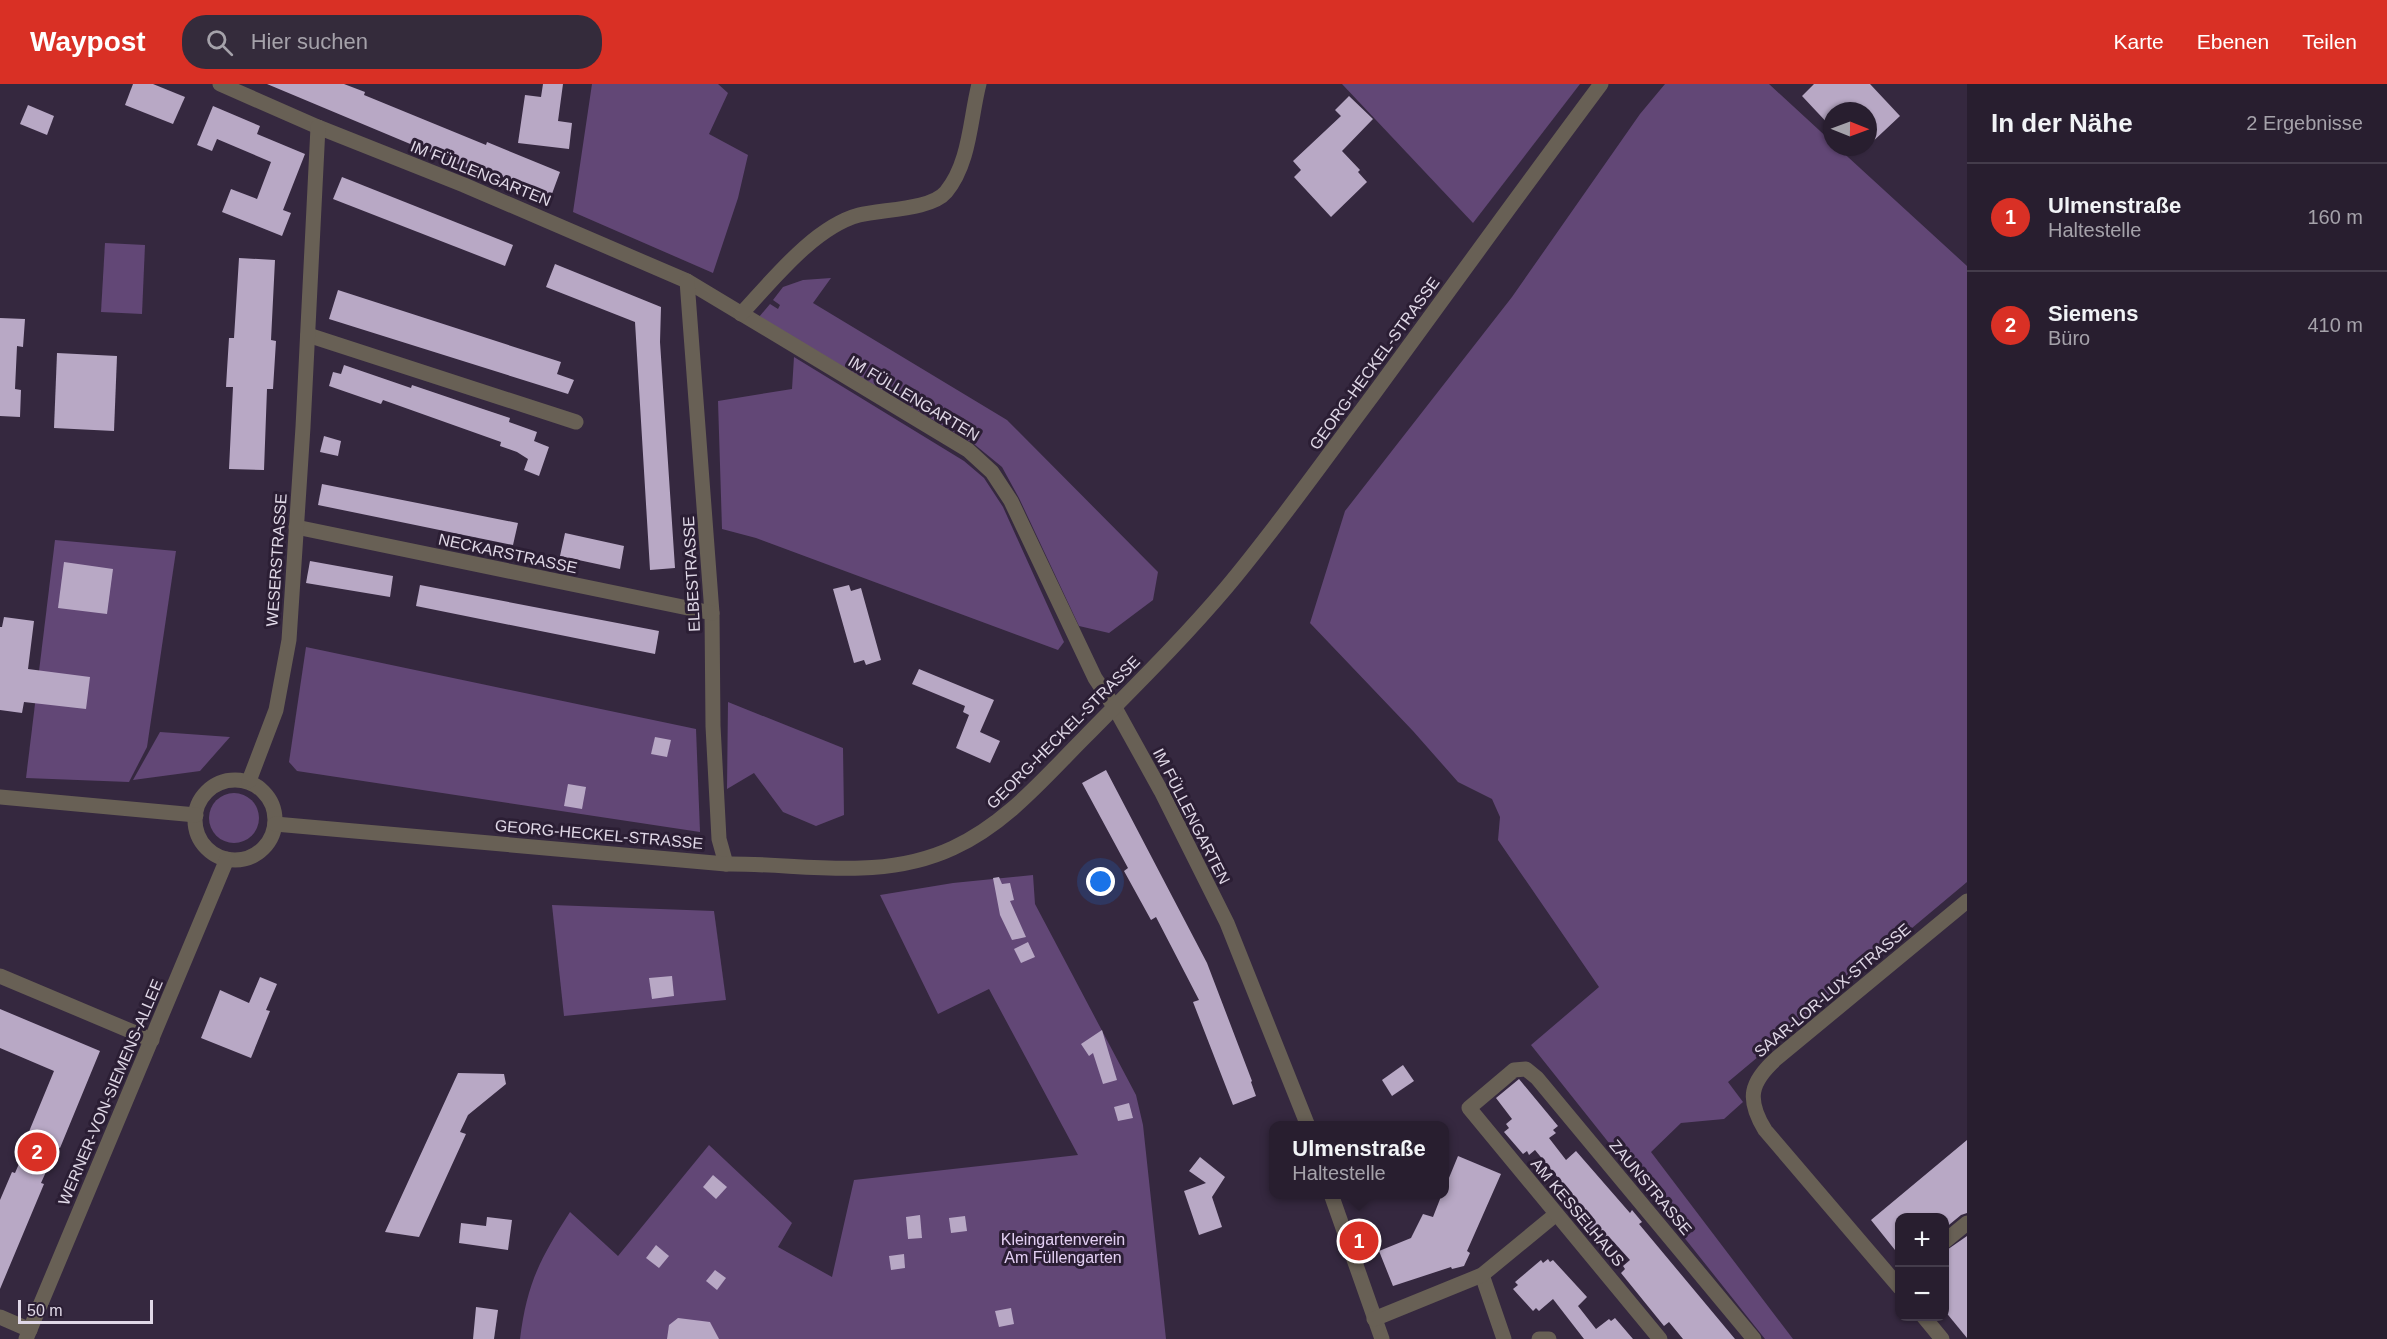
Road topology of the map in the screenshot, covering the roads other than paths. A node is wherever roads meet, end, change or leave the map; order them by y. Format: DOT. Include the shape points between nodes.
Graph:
graph roads {
  1 [pos="220,84"];
  2 [pos="979,84"];
  3 [pos="1601,84"];
  4 [pos="318,127"];
  5 [pos="687,281"];
  6 [pos="741,314"];
  7 [pos="308,335"];
  8 [pos="576,422"];
  9 [pos="296,527"];
  10 [pos="712,613"];
  11 [pos="1115,708"];
  12 [pos="249,782"];
  13 [pos="0,797"];
  14 [pos="196,814"];
  15 [pos="275,824"];
  16 [pos="227,860"];
  17 [pos="726,864"];
  18 [pos="1967,901"];
  19 [pos="0,976"];
  20 [pos="152,1040"];
  21 [pos="1468,1108"];
  22 [pos="1306,1121"];
  23 [pos="1333,1199"];
  24 [pos="1556,1215"];
  25 [pos="1967,1223"];
  26 [pos="1949,1238"];
  27 [pos="1482,1275"];
  28 [pos="1895,1280"];
  29 [pos="0,1317"];
  30 [pos="1374,1319"];
  31 [pos="1926,1321"];
  32 [pos="28,1334"];
  33 [pos="1382,1339"];
  34 [pos="1504,1339"];
  35 [pos="1539,1339"];
  36 [pos="1549,1339"];
  37 [pos="1660,1339"];
  38 [pos="1754,1339"];
  39 [pos="1942,1339"];
  1 -- 4 [label="street, IM FÜLLENGARTEN"];
  2 -- 6 [label="street" via="960,165 945,195 928,204 858,215 837,224 783,269"];
  3 -- 11 [label="street, GEORG-HECKEL-STRASSE" via="1226,588"];
  4 -- 5 [label="street, IM FÜLLENGARTEN"];
  4 -- 7 [label="street, WESERSTRASSE"];
  5 -- 6 [label="street, IM FÜLLENGARTEN"];
  5 -- 10 [label="street, ELBESTRASSE"];
  6 -- 11 [label="street, IM FÜLLENGARTEN" via="968,450 992,472 1011,501 1095,678"];
  7 -- 8 [label="street"];
  7 -- 9 [label="street, WESERSTRASSE"];
  9 -- 10 [label="street, NECKARSTRASSE"];
  9 -- 12 [label="street, WESERSTRASSE" via="286,655 276,710"];
  10 -- 17 [label="street, ELBESTRASSE" via="718,839"];
  11 -- 17 [label="street, GEORG-HECKEL-STRASSE" via="998,823 952,849 913,862 868,870"];
  11 -- 22 [label="street, IM FÜLLENGARTEN" via="1227,923"];
  12 -- 14 [label="street" via="221,782 209,789"];
  12 -- 15 [label="street" via="270,799"];
  13 -- 14 [label="street"];
  14 -- 16 [label="street" via="196,829 202,843"];
  15 -- 16 [label="street" via="264,849 253,856"];
  15 -- 17 [label="street, GEORG-HECKEL-STRASSE"];
  16 -- 20 [label="street, WERNER-VON-SIEMENS-ALLEE"];
  18 -- 28 [label="street, SAAR-LOR-LUX-STRASSE" via="1777,1058 1758,1077 1754,1089 1756,1114 1766,1130"];
  19 -- 20 [label="street"];
  20 -- 32 [label="street, WERNER-VON-SIEMENS-ALLEE"];
  21 -- 24 [label="street, AM KESSELHAUS"];
  21 -- 38 [label="street, ZAUNSTRASSE" via="1514,1070 1526,1069"];
  23 -- 30 [label="street"];
  24 -- 27 [label="street"];
  24 -- 37 [label="street, AM KESSELHAUS"];
  25 -- 26 [label="street"];
  27 -- 30 [label="street"];
  27 -- 34 [label="street"];
  29 -- 32 [label="street"];
  30 -- 33 [label="street"];
  31 -- 39 [label="street"];
  35 -- 36 [label="street"];
}
